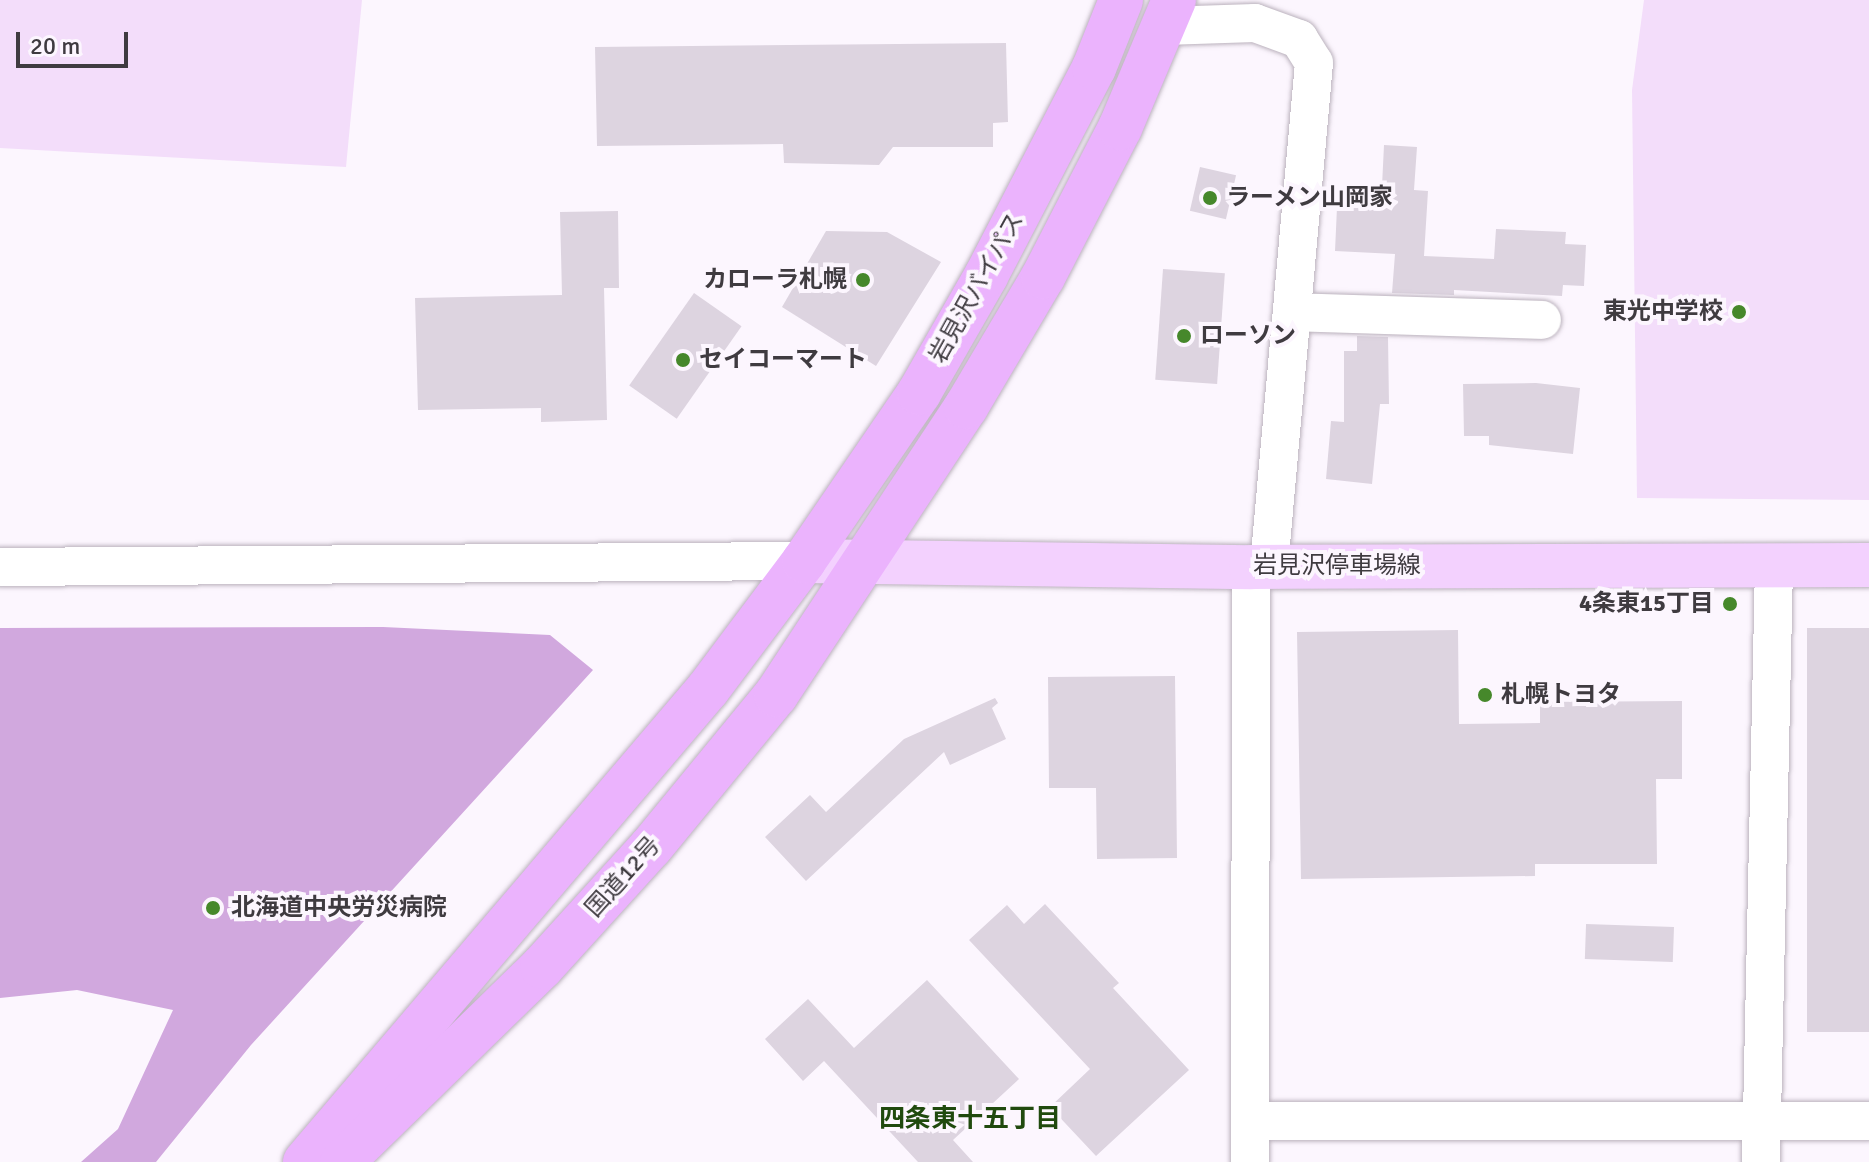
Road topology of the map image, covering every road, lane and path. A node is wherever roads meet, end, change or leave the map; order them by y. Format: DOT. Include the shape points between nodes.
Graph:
graph roads {
  1 [pos="1121,0"];
  2 [pos="1169,13"];
  3 [pos="1292,312"];
  4 [pos="1542,320"];
  5 [pos="866,559"];
  6 [pos="804,561"];
  7 [pos="1774,564"];
  8 [pos="1869,565"];
  9 [pos="1260,566"];
  10 [pos="0,567"];
  11 [pos="1761,1120"];
  12 [pos="1250,1121"];
  13 [pos="1869,1121"];
  14 [pos="305,1162"];
  15 [pos="342,1162"];
  16 [pos="1250,1162"];
  17 [pos="1761,1162"];
  1 -- 6 [label="highway, 岩見沢バイパス" via="1094,68 986,276 919,393"];
  2 -- 3 [label="street" via="1255,23 1299,39 1314,63"];
  2 -- 5 [label="highway, 岩見沢バイパス" via="1120,128 1043,277"];
  3 -- 4 [label="street"];
  3 -- 9 [label="street"];
  5 -- 6 [label="main road, 岩見沢停車場線"];
  5 -- 9 [label="main road, 岩見沢停車場線"];
  5 -- 15 [label="highway, 国道12号" via="776,695 651,847 542,967"];
  6 -- 10 [label="street"];
  6 -- 14 [label="highway" via="708,689"];
  7 -- 8 [label="main road, 岩見沢停車場線"];
  7 -- 9 [label="main road, 岩見沢停車場線"];
  7 -- 11 [label="street"];
  9 -- 12 [label="street"];
  11 -- 12 [label="street"];
  11 -- 13 [label="street"];
  11 -- 17 [label="street"];
  12 -- 16 [label="street"];
}
